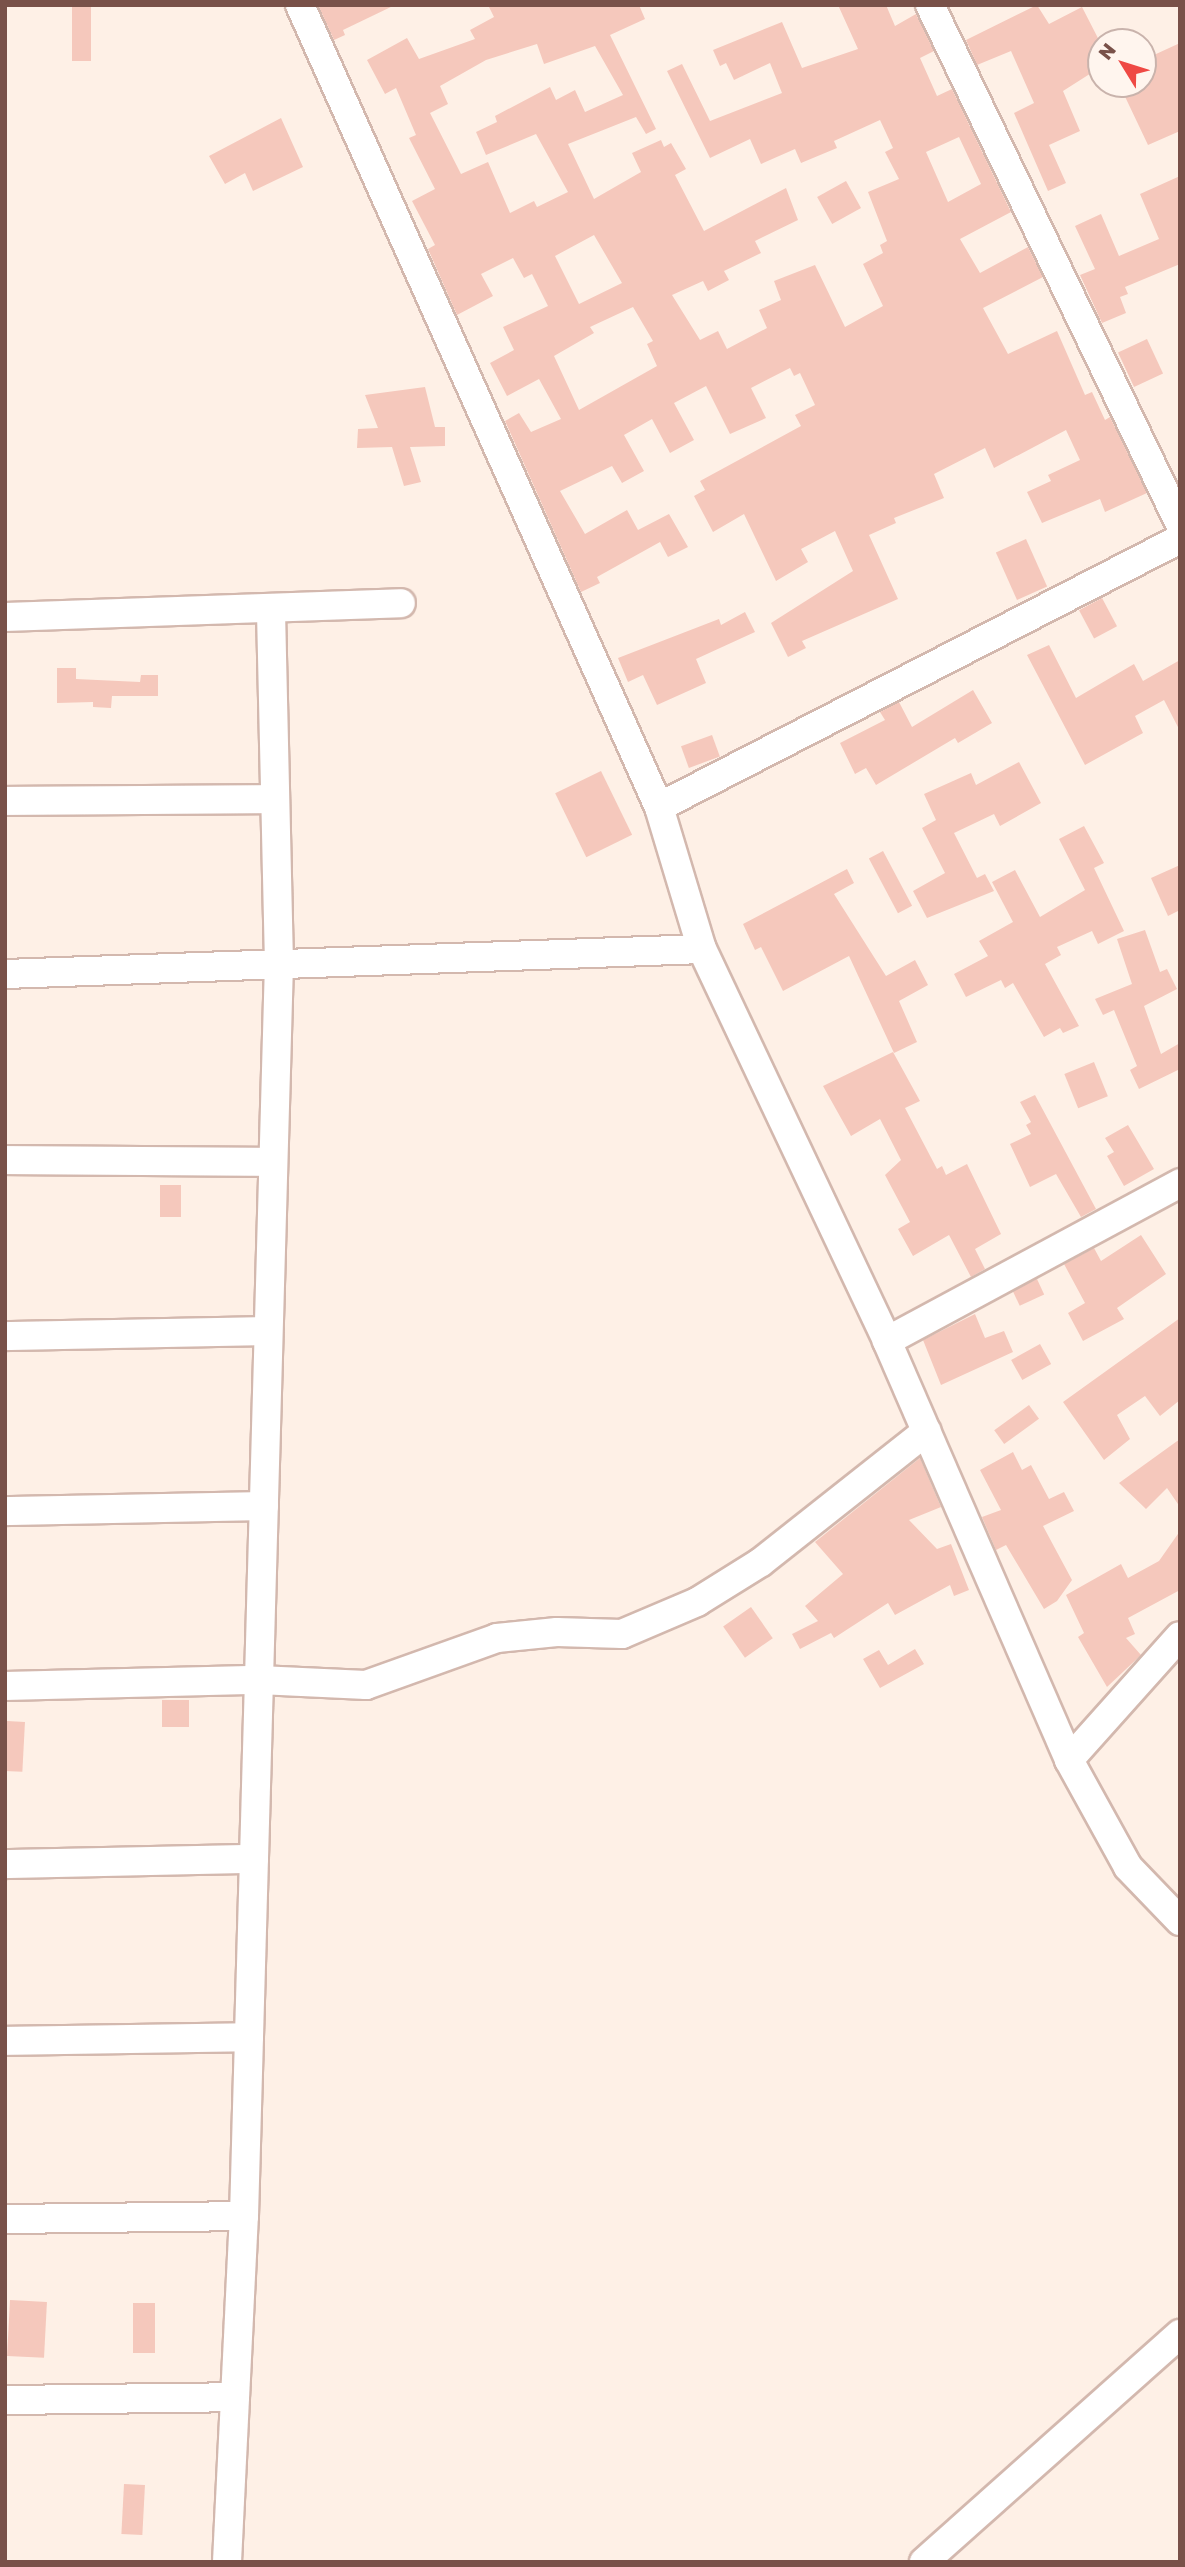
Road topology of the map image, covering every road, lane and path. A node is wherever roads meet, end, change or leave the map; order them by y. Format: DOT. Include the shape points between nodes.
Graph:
graph roads {
  1 [pos="300,5"];
  2 [pos="930,5"];
  3 [pos="1180,524"];
  4 [pos="1180,539"];
  5 [pos="401,603"];
  6 [pos="271,610"];
  7 [pos="5,617"];
  8 [pos="275,799"];
  9 [pos="5,801"];
  10 [pos="659,807"];
  11 [pos="702,949"];
  12 [pos="279,964"];
  13 [pos="5,974"];
  14 [pos="5,1160"];
  15 [pos="273,1161"];
  16 [pos="1180,1183"];
  17 [pos="268,1331"];
  18 [pos="5,1336"];
  19 [pos="887,1341"];
  20 [pos="927,1432"];
  21 [pos="264,1506"];
  22 [pos="5,1511"];
  23 [pos="1180,1636"];
  24 [pos="259,1680"];
  25 [pos="5,1686"];
  26 [pos="1069,1760"];
  27 [pos="254,1859"];
  28 [pos="5,1864"];
  29 [pos="1180,1921"];
  30 [pos="249,2037"];
  31 [pos="5,2041"];
  32 [pos="244,2216"];
  33 [pos="5,2219"];
  34 [pos="1180,2334"];
  35 [pos="235,2397"];
  36 [pos="5,2400"];
  37 [pos="227,2562"];
  38 [pos="924,2562"];
  1 -- 10 [label="street"];
  2 -- 3 [label="street"];
  4 -- 10 [label="street"];
  5 -- 6 [label="street"];
  6 -- 7 [label="street"];
  6 -- 8 [label="street"];
  8 -- 9 [label="street"];
  8 -- 12 [label="street"];
  10 -- 11 [label="street"];
  11 -- 12 [label="street"];
  11 -- 19 [label="street"];
  12 -- 13 [label="street"];
  12 -- 15 [label="street"];
  14 -- 15 [label="street"];
  15 -- 17 [label="street"];
  16 -- 19 [label="street"];
  17 -- 18 [label="street"];
  17 -- 21 [label="street"];
  19 -- 20 [label="street"];
  20 -- 24 [label="street" via="761,1562 655,1623 622,1634 557,1632 497,1638 366,1685"];
  20 -- 26 [label="street"];
  21 -- 22 [label="street"];
  21 -- 24 [label="street"];
  23 -- 26 [label="street"];
  24 -- 25 [label="street"];
  24 -- 27 [label="street"];
  26 -- 29 [label="street" via="1128,1867"];
  27 -- 28 [label="street"];
  27 -- 30 [label="street"];
  30 -- 31 [label="street"];
  30 -- 32 [label="street"];
  32 -- 33 [label="street"];
  32 -- 35 [label="street"];
  34 -- 38 [label="street"];
  35 -- 36 [label="street"];
  35 -- 37 [label="street"];
}
